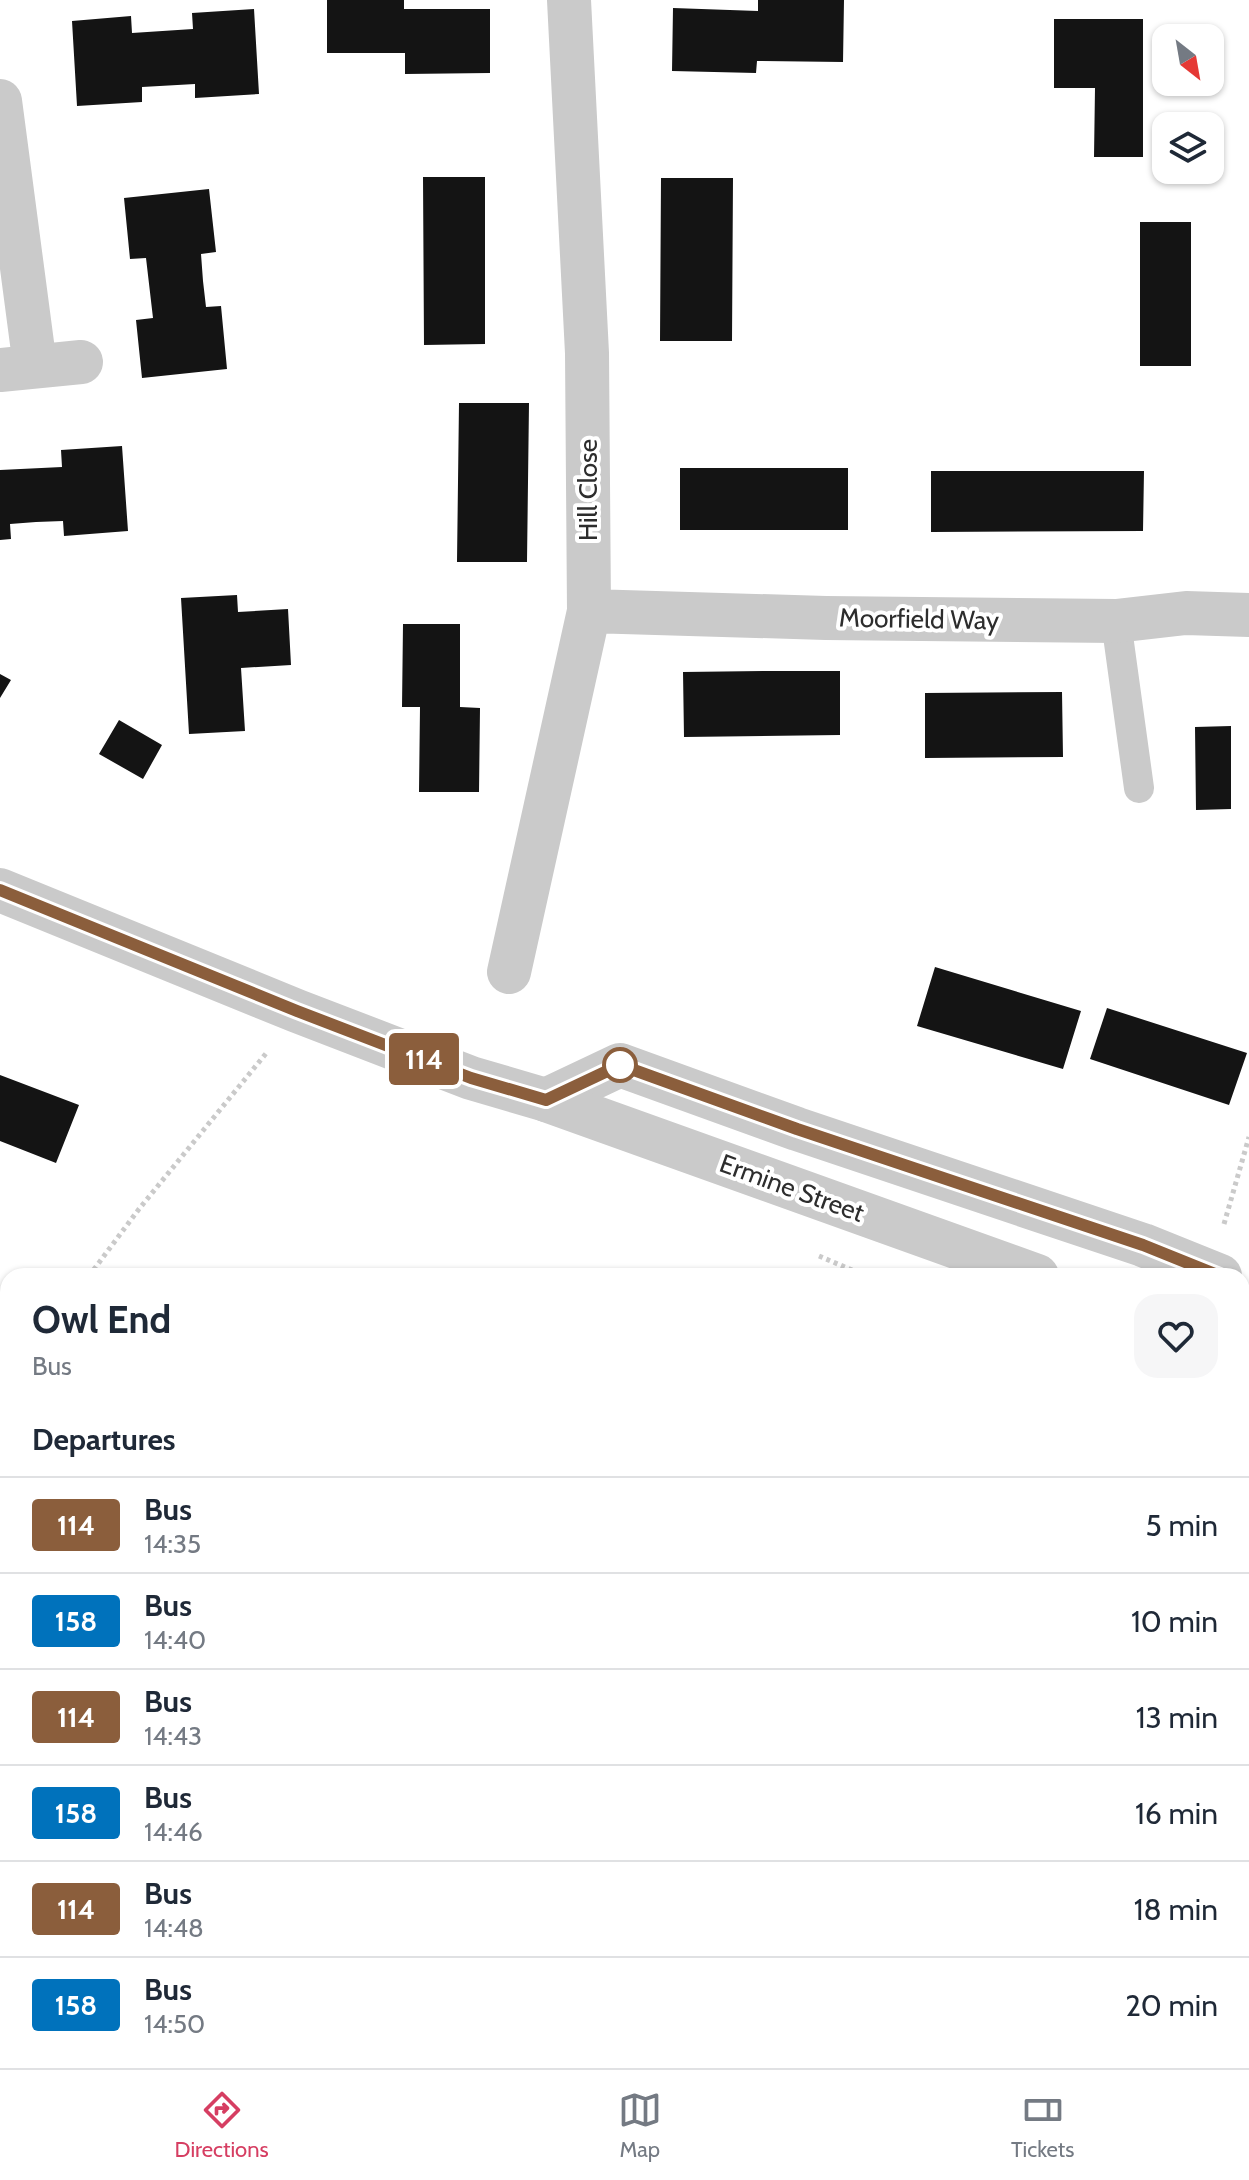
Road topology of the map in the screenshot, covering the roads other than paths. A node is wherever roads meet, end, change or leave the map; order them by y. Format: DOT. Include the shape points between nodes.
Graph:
graph roads {
  1 [pos="569,0"];
  2 [pos="0,101"];
  3 [pos="81,362"];
  4 [pos="18,368"];
  5 [pos="589,611"];
  6 [pos="1249,615"];
  7 [pos="1116,621"];
  8 [pos="1139,788"];
  9 [pos="0,890"];
  10 [pos="509,972"];
  11 [pos="546,1100"];
  12 [pos="1015,1268"];
  13 [pos="1200,1268"];
  1 -- 5 [label="street, Hill Close" via="587,353"];
  2 -- 4 [label="street"];
  3 -- 4 [label="street"];
  5 -- 7 [label="street, Moorfield Way"];
  5 -- 10 [label="street, Hill Close"];
  6 -- 7 [label="street, Moorfield Way" via="1186,613"];
  7 -- 8 [label="lane"];
  9 -- 11 [label="street, Ermine Street" via="471,1078"];
  11 -- 12 [label="street, Ermine Street"];
  11 -- 13 [label="street" via="620,1065"];
}
